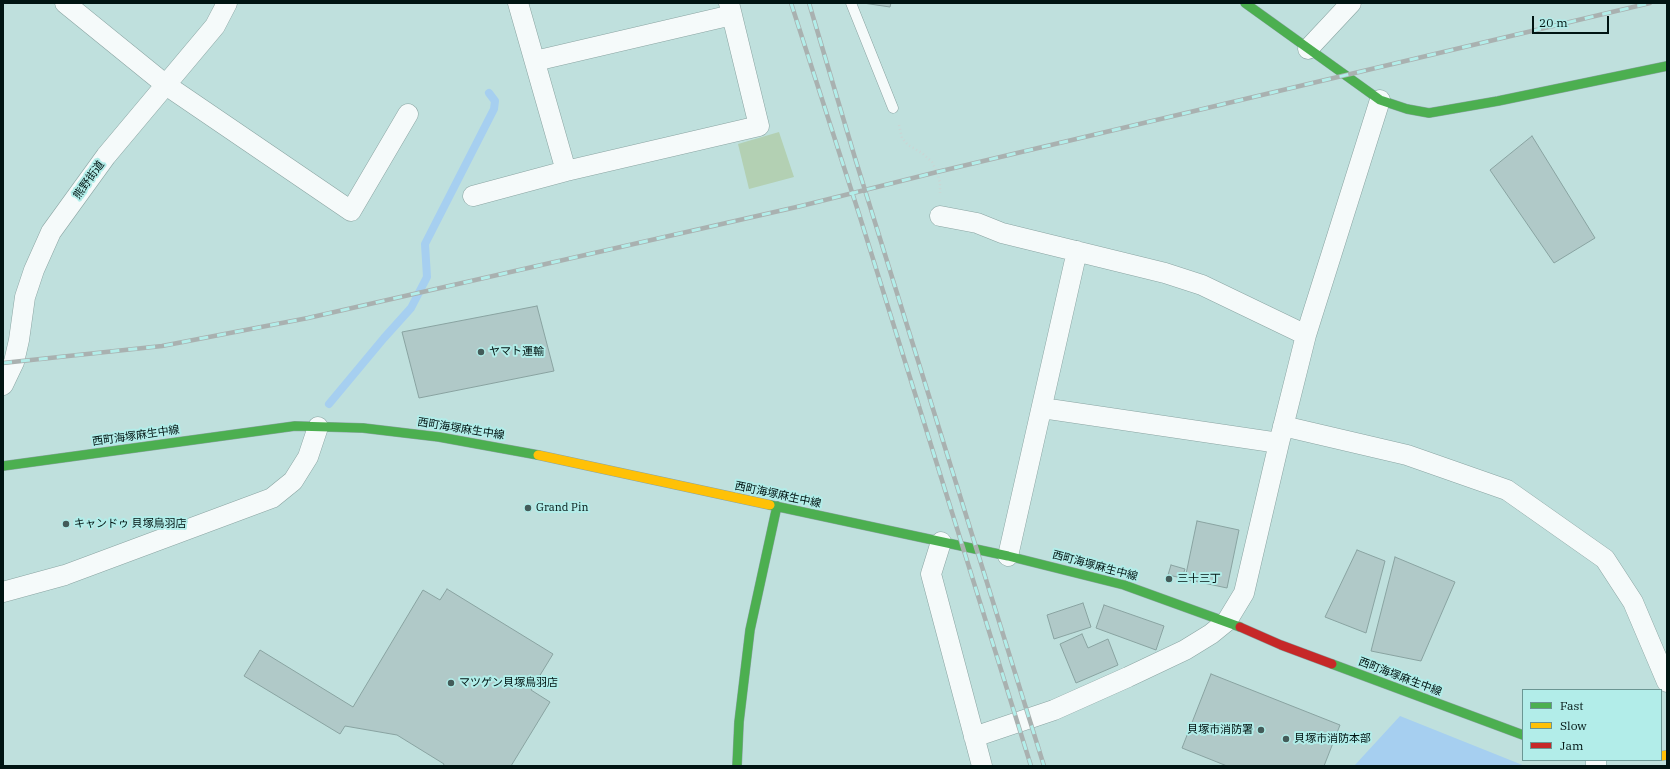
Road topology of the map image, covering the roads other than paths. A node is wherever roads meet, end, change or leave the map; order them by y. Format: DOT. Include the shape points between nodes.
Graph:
graph roads {
  1 [pos="65,3"];
  2 [pos="227,3"];
  3 [pos="518,3"];
  4 [pos="851,3"];
  5 [pos="1245,3"];
  6 [pos="1351,3"];
  7 [pos="730,9"];
  8 [pos="1308,49"];
  9 [pos="535,61"];
  10 [pos="1667,66"];
  11 [pos="166,85"];
  12 [pos="1380,100"];
  13 [pos="893,108"];
  14 [pos="408,114"];
  15 [pos="566,171"];
  16 [pos="473,196"];
  17 [pos="940,216"];
  18 [pos="1077,251"];
  19 [pos="1306,336"];
  20 [pos="3,385"];
  21 [pos="1042,408"];
  22 [pos="318,427"];
  23 [pos="1281,434"];
  24 [pos="3,466"];
  25 [pos="777,506"];
  26 [pos="941,542"];
  27 [pos="1008,556"];
  28 [pos="3,592"];
  29 [pos="1226,620"];
  30 [pos="1667,682"];
  31 [pos="1522,735"];
  32 [pos="974,737"];
  33 [pos="737,766"];
  34 [pos="982,766"];
  1 -- 11 [label="street"];
  2 -- 11 [label="street, 熊野街道" via="215,26"];
  3 -- 9 [label="street"];
  4 -- 13 [label="lane"];
  5 -- 8 [label="street"];
  6 -- 8 [label="street"];
  7 -- 9 [label="street"];
  7 -- 15 [label="street" via="759,126"];
  8 -- 12 [label="street"];
  9 -- 15 [label="street"];
  10 -- 12 [label="street" via="1429,113"];
  11 -- 14 [label="street" via="351,211"];
  11 -- 20 [label="street, 熊野街道" via="106,156 50,232 24,297 14,362"];
  12 -- 19 [label="street"];
  15 -- 16 [label="street"];
  17 -- 18 [label="street" via="977,223 1002,233"];
  18 -- 19 [label="street" via="1202,285"];
  18 -- 21 [label="street"];
  19 -- 23 [label="street"];
  21 -- 23 [label="street"];
  21 -- 27 [label="street"];
  22 -- 24 [label="street, 西町海塚麻生中線" via="295,426"];
  22 -- 25 [label="street, 西町海塚麻生中線" via="363,428 438,436"];
  22 -- 28 [label="street" via="308,457 293,481 272,498 64,575"];
  23 -- 29 [label="street" via="1244,593"];
  23 -- 30 [label="street" via="1407,455 1507,490 1605,559 1633,602"];
  25 -- 26 [label="street, 西町海塚麻生中線"];
  25 -- 33 [label="street" via="750,630 739,722"];
  26 -- 27 [label="street, 西町海塚麻生中線"];
  26 -- 32 [label="street" via="931,574"];
  27 -- 29 [label="street, 西町海塚麻生中線" via="1124,585"];
  29 -- 31 [label="street, 西町海塚麻生中線" via="1281,645"];
  29 -- 32 [label="street" via="1211,634 1185,650 1128,677 1054,710"];
  32 -- 34 [label="street"];
}
